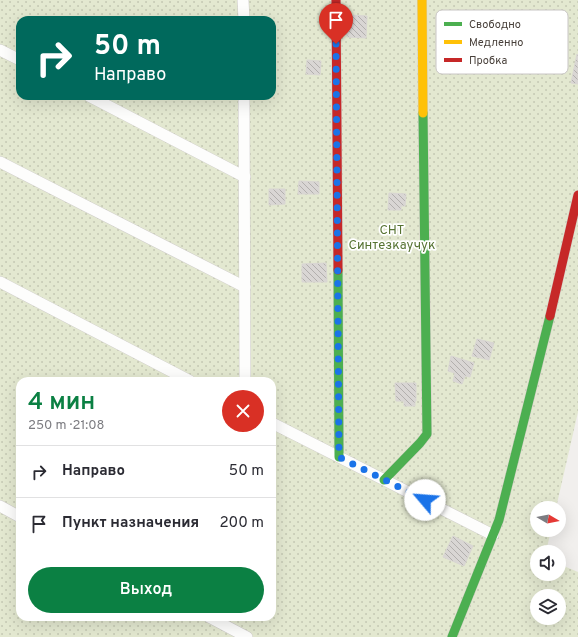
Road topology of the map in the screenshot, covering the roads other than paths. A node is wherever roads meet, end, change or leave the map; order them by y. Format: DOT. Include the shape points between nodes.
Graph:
graph roads {
  1 [pos="243,0"];
  2 [pos="336,0"];
  3 [pos="422,0"];
  4 [pos="244,16"];
  5 [pos="0,50"];
  6 [pos="16,58"];
  7 [pos="97,100"];
  8 [pos="244,100"];
  9 [pos="0,162"];
  10 [pos="245,177"];
  11 [pos="578,195"];
  12 [pos="0,282"];
  13 [pos="245,287"];
  14 [pos="182,377"];
  15 [pos="246,377"];
  16 [pos="276,425"];
  17 [pos="339,457"];
  18 [pos="384,480"];
  19 [pos="0,506"];
  20 [pos="16,515"];
  21 [pos="493,535"];
  22 [pos="217,621"];
  23 [pos="247,637"];
  24 [pos="452,637"];
  1 -- 4 [label="street"];
  2 -- 17 [label="street"];
  3 -- 18 [label="street" via="427,434"];
  5 -- 6 [label="street"];
  7 -- 10 [label="street"];
  8 -- 10 [label="street"];
  9 -- 13 [label="street"];
  10 -- 13 [label="street"];
  11 -- 21 [label="street" via="540,359"];
  12 -- 14 [label="street"];
  13 -- 15 [label="street"];
  16 -- 17 [label="street"];
  17 -- 18 [label="street"];
  18 -- 21 [label="street"];
  19 -- 20 [label="street"];
  21 -- 24 [label="street"];
  22 -- 23 [label="street"];
}
